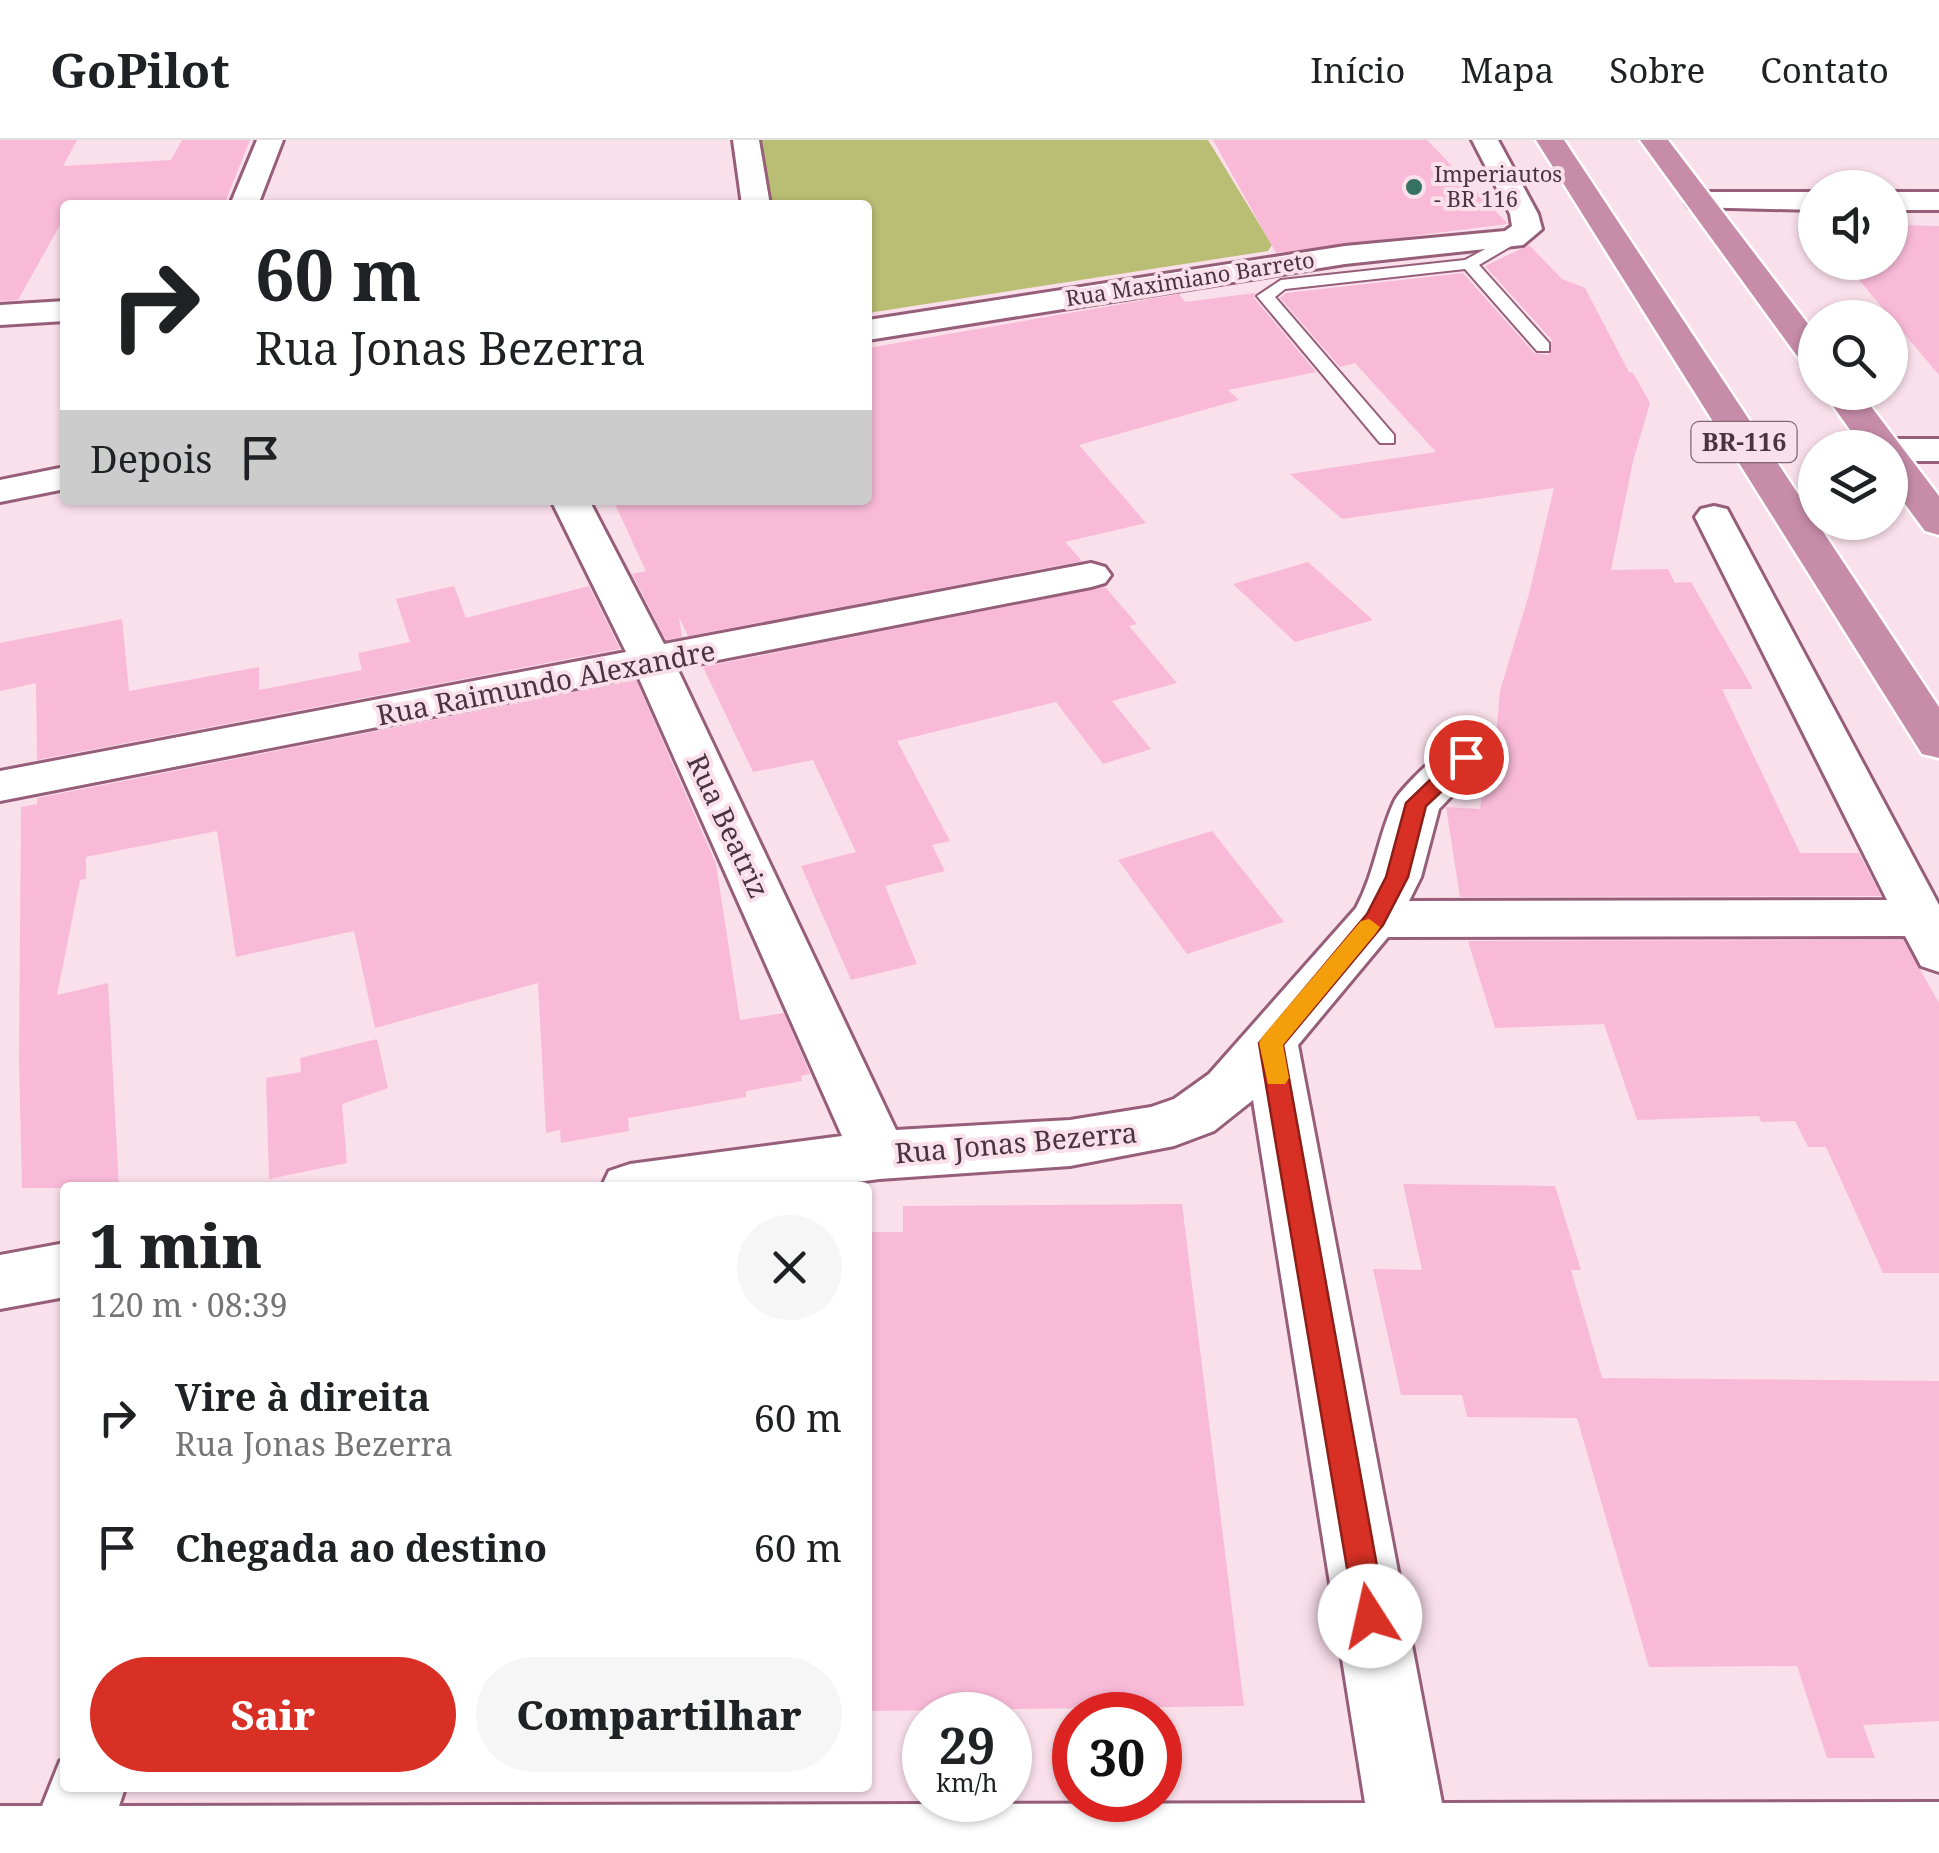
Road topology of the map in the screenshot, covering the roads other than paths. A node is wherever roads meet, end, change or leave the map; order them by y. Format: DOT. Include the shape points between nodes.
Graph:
graph roads {
  1 [pos="270,140"];
  2 [pos="746,140"];
  3 [pos="1485,140"];
  4 [pos="1550,140"];
  5 [pos="1654,140"];
  6 [pos="246,200"];
  7 [pos="755,200"];
  8 [pos="1699,201"];
  9 [pos="1798,201"];
  10 [pos="1908,201"];
  11 [pos="1939,201"];
  12 [pos="1513,240"];
  13 [pos="1469,264"];
  14 [pos="60,312"];
  15 [pos="0,315"];
  16 [pos="872,329"];
  17 [pos="1798,334"];
  18 [pos="1544,347"];
  19 [pos="1386,439"];
  20 [pos="1908,450"];
  21 [pos="1939,450"];
  22 [pos="60,479"];
  23 [pos="1908,482"];
  24 [pos="0,491"];
  25 [pos="573,505"];
  26 [pos="1714,518"];
  27 [pos="1939,523"];
  28 [pos="1091,575"];
  29 [pos="653,663"];
  30 [pos="1939,743"];
  31 [pos="1466,757"];
  32 [pos="0,786"];
  33 [pos="1375,919"];
  34 [pos="1929,935"];
  35 [pos="1271,1043"];
  36 [pos="880,1155"];
  37 [pos="675,1182"];
  38 [pos="60,1271"];
  39 [pos="0,1282"];
  40 [pos="55,1832"];
  41 [pos="1939,1841"];
  42 [pos="1411,1849"];
  1 -- 6 [label="street"];
  2 -- 7 [label="street"];
  3 -- 4 [label="street"];
  3 -- 12 [label="street" via="1524,214 1527,229"];
  4 -- 30 [label="highway, BR-116"];
  5 -- 8 [label="highway"];
  8 -- 9 [label="street"];
  8 -- 17 [label="highway"];
  10 -- 11 [label="street"];
  12 -- 13 [label="lane"];
  12 -- 16 [label="street, Rua Maximiano Barreto" via="1359,253"];
  13 -- 18 [label="lane"];
  13 -- 19 [label="lane" via="1281,284 1265,296"];
  14 -- 15 [label="street"];
  20 -- 21 [label="street"];
  22 -- 24 [label="street"];
  23 -- 27 [label="highway"];
  25 -- 29 [label="street, Rua Beatriz"];
  26 -- 34 [label="street"];
  28 -- 29 [label="street, Rua Raimundo Alexandre"];
  29 -- 32 [label="street, Rua Raimundo Alexandre"];
  29 -- 36 [label="street, Rua Beatriz"];
  31 -- 33 [label="street, Rua Jonas Bezerra" via="1416,803 1397,877"];
  33 -- 34 [label="street"];
  33 -- 35 [label="street, Rua Jonas Bezerra"];
  35 -- 36 [label="street, Rua Jonas Bezerra" via="1229,1090 1194,1115 1154,1130 1070,1144"];
  35 -- 42 [label="street"];
  36 -- 37 [label="street, Rua Jonas Bezerra"];
  38 -- 39 [label="street"];
  40 -- 42 [label="street"];
  41 -- 42 [label="street"];
}
